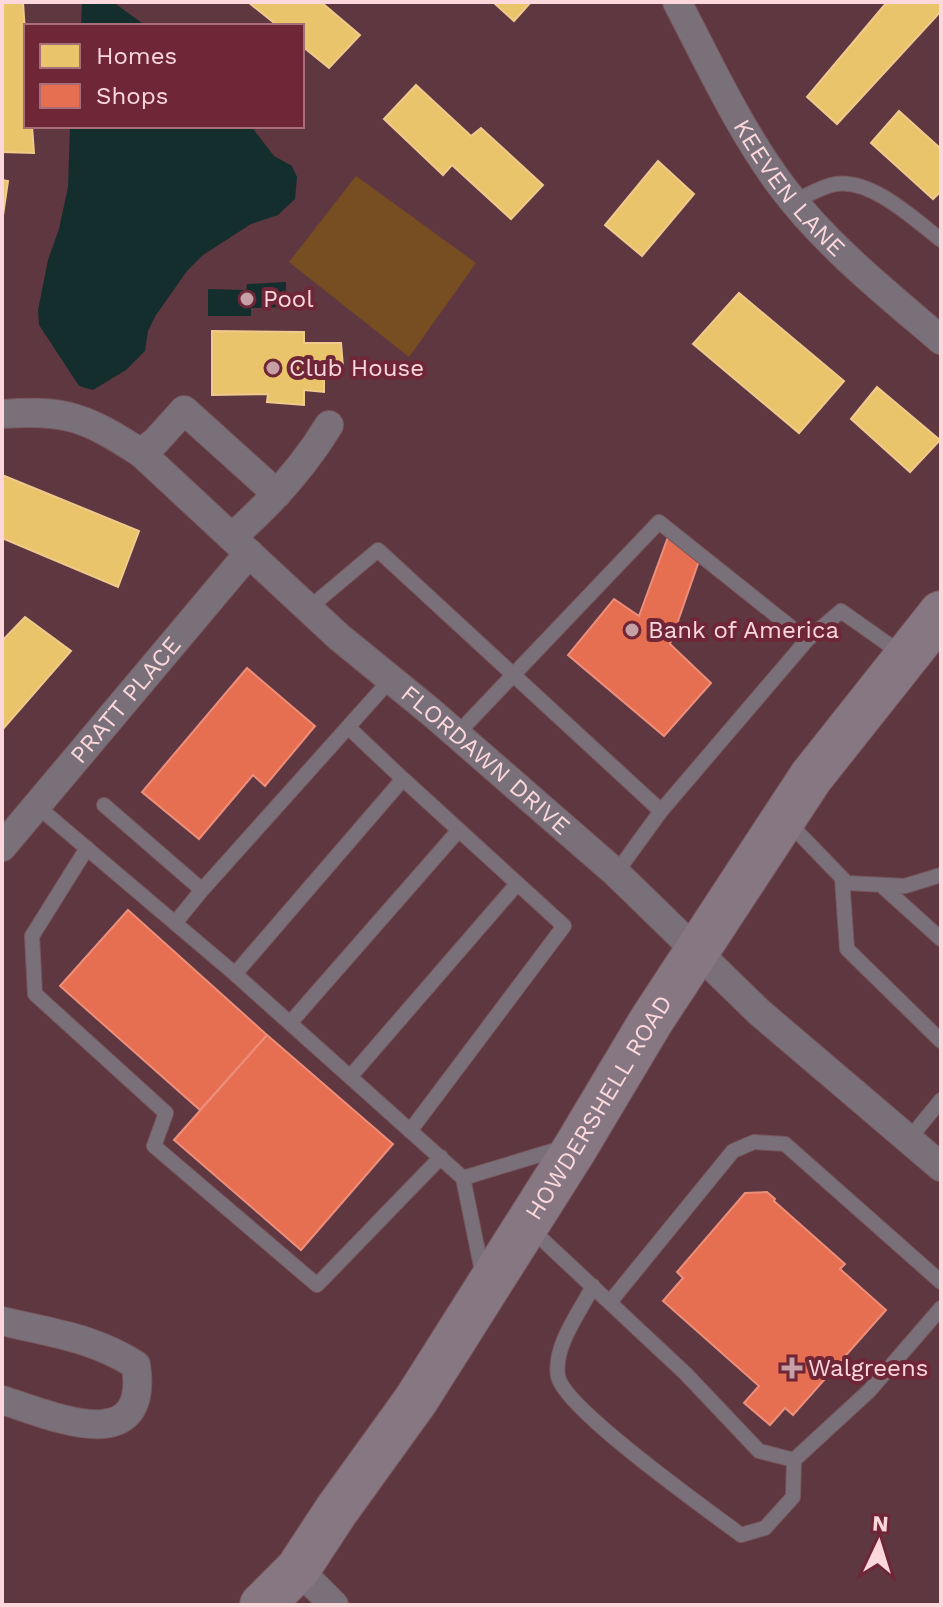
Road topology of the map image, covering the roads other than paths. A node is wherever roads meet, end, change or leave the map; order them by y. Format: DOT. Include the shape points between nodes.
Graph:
graph roads {
  1 [pos="677,2"];
  2 [pos="794,201"];
  3 [pos="941,240"];
  4 [pos="941,340"];
  5 [pos="2,414"];
  6 [pos="329,425"];
  7 [pos="141,453"];
  8 [pos="277,494"];
  9 [pos="241,545"];
  10 [pos="309,608"];
  11 [pos="940,617"];
  12 [pos="807,640"];
  13 [pos="906,656"];
  14 [pos="513,675"];
  15 [pos="391,679"];
  16 [pos="348,727"];
  17 [pos="457,734"];
  18 [pos="403,779"];
  19 [pos="104,805"];
  20 [pos="37,806"];
  21 [pos="661,811"];
  22 [pos="785,819"];
  23 [pos="459,830"];
  24 [pos="2,847"];
  25 [pos="87,848"];
  26 [pos="616,873"];
  27 [pos="941,875"];
  28 [pos="842,878"];
  29 [pos="517,884"];
  30 [pos="881,885"];
  31 [pos="202,890"];
  32 [pos="175,923"];
  33 [pos="941,939"];
  34 [pos="698,950"];
  35 [pos="235,974"];
  36 [pos="290,1023"];
  37 [pos="941,1041"];
  38 [pos="350,1077"];
  39 [pos="941,1100"];
  40 [pos="410,1131"];
  41 [pos="909,1139"];
  42 [pos="578,1143"];
  43 [pos="441,1157"];
  44 [pos="941,1167"];
  45 [pos="463,1178"];
  46 [pos="527,1225"];
  47 [pos="941,1282"];
  48 [pos="593,1286"];
  49 [pos="485,1290"];
  50 [pos="610,1302"];
  51 [pos="941,1308"];
  52 [pos="2,1321"];
  53 [pos="2,1400"];
  54 [pos="794,1460"];
  55 [pos="298,1569"];
  56 [pos="262,1605"];
  57 [pos="334,1605"];
  1 -- 2 [label="street, KEEVEN LANE" via="739,121"];
  2 -- 3 [label="lane" via="835,184 856,185 892,202"];
  2 -- 4 [label="street, KEEVEN LANE" via="867,276"];
  5 -- 7 [label="street, FLORDAWN DRIVE" via="43,411 73,417"];
  6 -- 8 [label="street, PRATT PLACE"];
  7 -- 8 [label="street" via="184,410"];
  7 -- 9 [label="street, FLORDAWN DRIVE"];
  8 -- 9 [label="street, PRATT PLACE"];
  9 -- 10 [label="street, FLORDAWN DRIVE"];
  9 -- 20 [label="street, PRATT PLACE"];
  10 -- 14 [label="lane" via="378,550"];
  10 -- 15 [label="street, FLORDAWN DRIVE"];
  11 -- 13 [label="main road, HOWDERSHELL ROAD"];
  12 -- 13 [label="lane" via="841,611"];
  12 -- 14 [label="lane" via="659,522"];
  12 -- 21 [label="lane"];
  13 -- 22 [label="main road, HOWDERSHELL ROAD" via="811,777"];
  14 -- 17 [label="lane"];
  14 -- 21 [label="lane"];
  15 -- 16 [label="lane"];
  15 -- 17 [label="street, FLORDAWN DRIVE"];
  16 -- 18 [label="lane"];
  16 -- 31 [label="lane"];
  17 -- 26 [label="street, FLORDAWN DRIVE"];
  18 -- 23 [label="lane"];
  18 -- 35 [label="lane"];
  19 -- 31 [label="lane"];
  20 -- 24 [label="street, PRATT PLACE"];
  20 -- 25 [label="lane"];
  21 -- 26 [label="lane"];
  22 -- 28 [label="lane"];
  22 -- 34 [label="main road, HOWDERSHELL ROAD"];
  23 -- 29 [label="lane"];
  23 -- 36 [label="lane"];
  25 -- 32 [label="lane"];
  25 -- 43 [label="lane" via="32,936 35,994 166,1113 154,1146 317,1285"];
  26 -- 34 [label="street, FLORDAWN DRIVE"];
  27 -- 30 [label="lane" via="905,886"];
  28 -- 30 [label="lane" via="847,883"];
  28 -- 37 [label="lane" via="847,949"];
  29 -- 38 [label="lane"];
  29 -- 40 [label="lane" via="564,926"];
  30 -- 33 [label="lane"];
  31 -- 32 [label="lane"];
  32 -- 35 [label="lane"];
  34 -- 41 [label="street, FLORDAWN DRIVE" via="759,1012"];
  34 -- 42 [label="main road, HOWDERSHELL ROAD"];
  35 -- 36 [label="lane"];
  36 -- 38 [label="lane"];
  38 -- 40 [label="lane"];
  39 -- 41 [label="lane"];
  40 -- 43 [label="lane"];
  41 -- 44 [label="street, FLORDAWN DRIVE"];
  42 -- 45 [label="lane"];
  42 -- 46 [label="main road, HOWDERSHELL ROAD"];
  43 -- 45 [label="lane"];
  45 -- 49 [label="lane"];
  46 -- 48 [label="lane"];
  46 -- 49 [label="main road, HOWDERSHELL ROAD"];
  47 -- 50 [label="lane" via="785,1144 754,1142 733,1151"];
  48 -- 50 [label="lane"];
  48 -- 54 [label="lane" via="561,1350 558,1377 570,1400 741,1535 765,1528 793,1497"];
  49 -- 55 [label="main road, HOWDERSHELL ROAD"];
  50 -- 54 [label="lane" via="759,1451"];
  51 -- 54 [label="lane" via="870,1390"];
  52 -- 53 [label="street" via="113,1350 136,1365 140,1389 132,1411 117,1423 91,1424"];
  55 -- 56 [label="main road, HOWDERSHELL ROAD"];
  55 -- 57 [label="street"];
}
